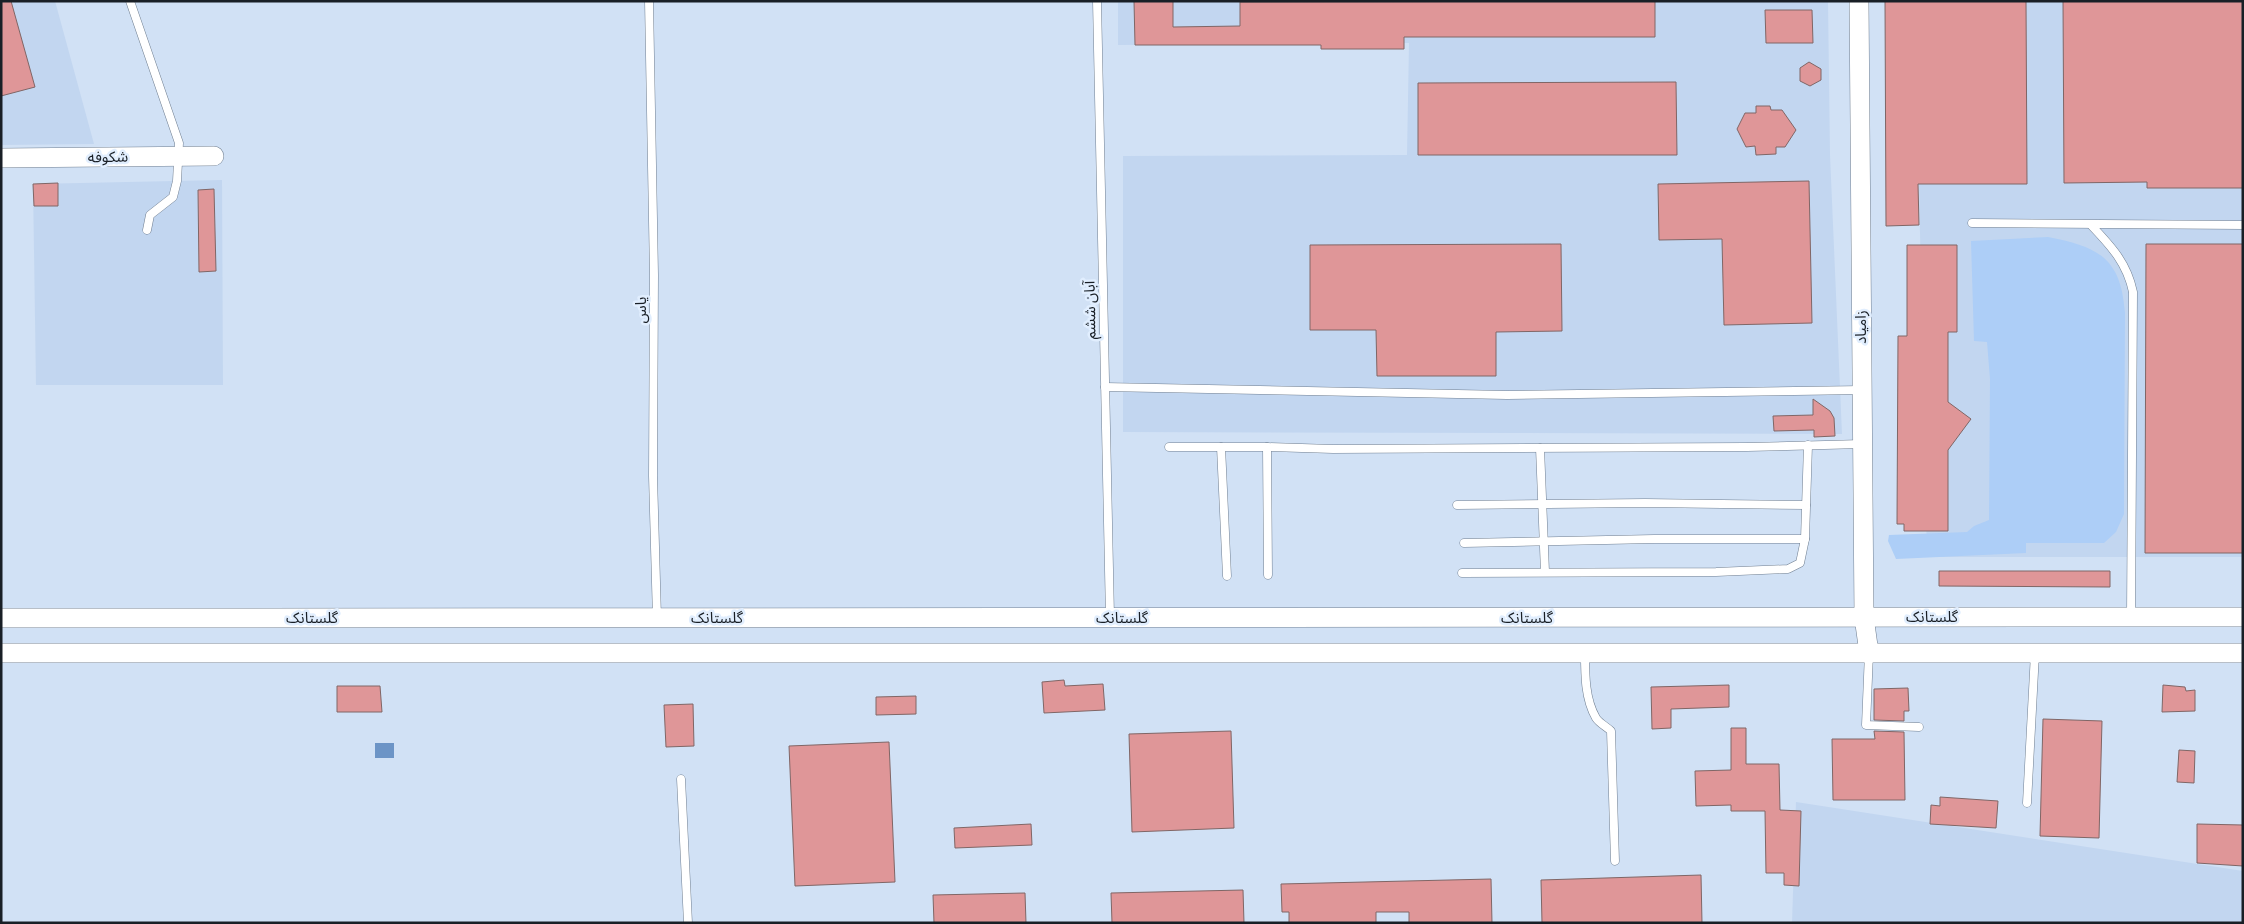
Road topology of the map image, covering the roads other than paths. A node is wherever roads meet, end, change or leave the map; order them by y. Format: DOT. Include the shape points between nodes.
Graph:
graph roads {
  1 [pos="130,1"];
  2 [pos="649,1"];
  3 [pos="1097,1"];
  4 [pos="1859,1"];
  5 [pos="176,156"];
  6 [pos="214,156"];
  7 [pos="1,158"];
  8 [pos="1972,223"];
  9 [pos="2091,225"];
  10 [pos="2243,225"];
  11 [pos="147,230"];
  12 [pos="1105,387"];
  13 [pos="1862,390"];
  14 [pos="1862,444"];
  15 [pos="1808,445"];
  16 [pos="1169,447"];
  17 [pos="1221,447"];
  18 [pos="1267,447"];
  19 [pos="1540,448"];
  20 [pos="1542,504"];
  21 [pos="1806,504"];
  22 [pos="1457,505"];
  23 [pos="1805,539"];
  24 [pos="1464,543"];
  25 [pos="1544,543"];
  26 [pos="1544,572"];
  27 [pos="1462,573"];
  28 [pos="1268,575"];
  29 [pos="1227,576"];
  30 [pos="2132,617"];
  31 [pos="2243,617"];
  32 [pos="1,618"];
  33 [pos="657,618"];
  34 [pos="1110,618"];
  35 [pos="1864,618"];
  36 [pos="1,653"];
  37 [pos="1584,653"];
  38 [pos="1868,653"];
  39 [pos="2035,653"];
  40 [pos="2243,653"];
  41 [pos="1918,727"];
  42 [pos="681,779"];
  43 [pos="2027,803"];
  44 [pos="1616,861"];
  45 [pos="688,923"];
  1 -- 5 [label="lane" via="178,143"];
  2 -- 33 [label="lane, یاس"];
  3 -- 12 [label="lane, آبان ششم"];
  4 -- 13 [label="street, زامیاد"];
  5 -- 6 [label="street, شکوفه"];
  5 -- 7 [label="street, شکوفه"];
  5 -- 11 [label="lane" via="177,181 173,197 150,215"];
  8 -- 9 [label="lane"];
  9 -- 10 [label="lane"];
  9 -- 30 [label="lane" via="2116,251 2130,277 2133,292"];
  12 -- 13 [label="lane" via="1507,395"];
  12 -- 34 [label="lane, آبان ششم"];
  13 -- 14 [label="street, زامیاد"];
  14 -- 15 [label="lane"];
  14 -- 35 [label="street, زامیاد"];
  15 -- 19 [label="lane"];
  15 -- 21 [label="lane"];
  16 -- 17 [label="lane"];
  17 -- 18 [label="lane"];
  17 -- 29 [label="lane"];
  18 -- 19 [label="lane"];
  18 -- 28 [label="lane"];
  19 -- 20 [label="lane"];
  20 -- 21 [label="lane"];
  20 -- 22 [label="lane"];
  20 -- 25 [label="lane"];
  21 -- 23 [label="lane"];
  23 -- 25 [label="lane"];
  23 -- 26 [label="lane" via="1800,563 1788,569"];
  24 -- 25 [label="lane"];
  25 -- 26 [label="lane"];
  26 -- 27 [label="lane"];
  30 -- 31 [label="street, گلستانک"];
  30 -- 35 [label="street, گلستانک"];
  32 -- 33 [label="street, گلستانک"];
  33 -- 34 [label="street, گلستانک"];
  34 -- 35 [label="street, گلستانک"];
  35 -- 38 [label="street, زامیاد"];
  36 -- 37 [label="street"];
  37 -- 38 [label="street"];
  37 -- 44 [label="lane" via="1589,698 1597,720 1612,731"];
  38 -- 39 [label="street"];
  38 -- 41 [label="lane" via="1866,725"];
  39 -- 40 [label="street"];
  39 -- 43 [label="lane"];
  42 -- 45 [label="lane"];
}
